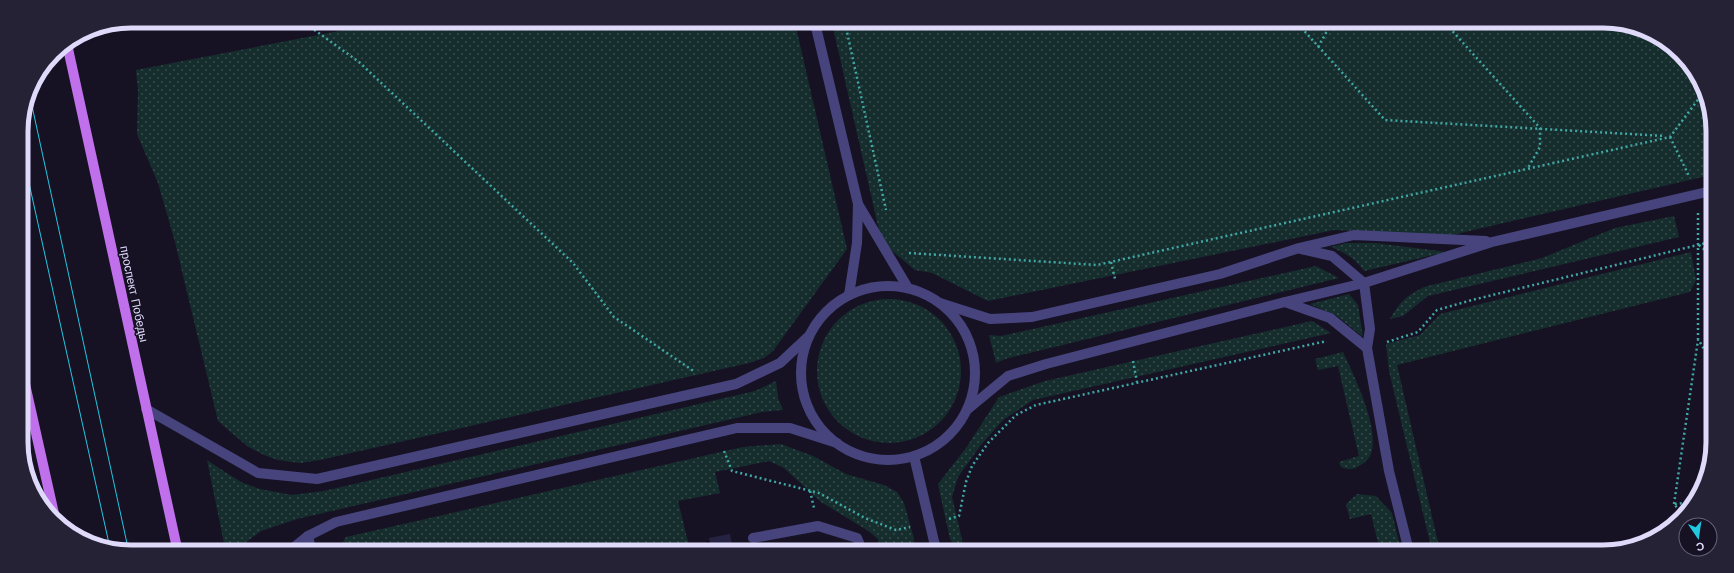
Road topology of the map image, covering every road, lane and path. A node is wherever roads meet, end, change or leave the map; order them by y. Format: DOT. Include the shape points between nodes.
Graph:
graph roads {
  1 [pos="312,28"];
  2 [pos="816,28"];
  3 [pos="846,28"];
  4 [pos="1301,28"];
  5 [pos="1329,28"];
  6 [pos="1450,28"];
  7 [pos="1318,47"];
  8 [pos="68,49"];
  9 [pos="1700,97"];
  10 [pos="1540,128"];
  11 [pos="1670,137"];
  12 [pos="1528,168"];
  13 [pos="1706,192"];
  14 [pos="858,204"];
  15 [pos="886,211"];
  16 [pos="1492,242"];
  17 [pos="1706,243"];
  18 [pos="1698,245"];
  19 [pos="1299,248"];
  20 [pos="1706,251"];
  21 [pos="908,253"];
  22 [pos="1111,262"];
  23 [pos="1115,280"];
  24 [pos="1364,283"];
  25 [pos="908,288"];
  26 [pos="849,295"];
  27 [pos="1285,302"];
  28 [pos="940,303"];
  29 [pos="809,336"];
  30 [pos="1698,339"];
  31 [pos="1330,343"];
  32 [pos="1368,348"];
  33 [pos="1706,352"];
  34 [pos="1133,361"];
  35 [pos="700,375"];
  36 [pos="1137,382"];
  37 [pos="28,397"];
  38 [pos="146,409"];
  39 [pos="968,410"];
  40 [pos="837,444"];
  41 [pos="724,451"];
  42 [pos="914,456"];
  43 [pos="1686,503"];
  44 [pos="1674,504"];
  45 [pos="53,509"];
  46 [pos="1679,511"];
  47 [pos="930,523"];
  48 [pos="308,536"];
  49 [pos="753,538"];
  50 [pos="176,545"];
  51 [pos="297,545"];
  52 [pos="310,545"];
  53 [pos="860,545"];
  54 [pos="935,545"];
  55 [pos="1408,545"];
  1 -- 35 [label="path" via="359,62 573,263 614,316"];
  2 -- 14 [label="street"];
  3 -- 15 [label="path"];
  4 -- 7 [label="path"];
  5 -- 7 [label="path"];
  6 -- 10 [label="path"];
  7 -- 10 [label="path" via="1385,120"];
  8 -- 38 [label="main road, проспект Победы"];
  9 -- 11 [label="path"];
  10 -- 11 [label="path"];
  10 -- 12 [label="path" via="1540,147"];
  11 -- 12 [label="path"];
  12 -- 22 [label="path"];
  13 -- 16 [label="street"];
  14 -- 25 [label="street"];
  14 -- 26 [label="street" via="857,243"];
  16 -- 19 [label="street" via="1354,235"];
  16 -- 24 [label="street"];
  17 -- 18 [label="path"];
  18 -- 20 [label="path"];
  18 -- 30 [label="path"];
  18 -- 32 [label="path" via="1437,310 1418,332"];
  19 -- 24 [label="street" via="1332,256"];
  19 -- 28 [label="street" via="1220,274 1032,317 990,319"];
  21 -- 22 [label="path" via="1097,265"];
  22 -- 23 [label="path"];
  24 -- 27 [label="street"];
  24 -- 32 [label="street" via="1370,329"];
  25 -- 26 [label="street" via="868,288"];
  25 -- 28 [label="street"];
  26 -- 29 [label="street" via="825,312"];
  27 -- 32 [label="street" via="1330,318"];
  27 -- 39 [label="street" via="1008,376"];
  28 -- 39 [label="street" via="961,324 973,351 975,381"];
  29 -- 38 [label="street" via="780,363 736,384 317,478 258,473"];
  29 -- 40 [label="street" via="801,365 804,395 816,422"];
  30 -- 33 [label="path"];
  30 -- 44 [label="path"];
  31 -- 36 [label="path" via="1322,342"];
  32 -- 55 [label="street" via="1389,471"];
  34 -- 36 [label="path"];
  36 -- 47 [label="path" via="1036,405 1016,415 988,443 972,466 959,516"];
  37 -- 45 [label="main road"];
  38 -- 50 [label="main road, проспект Победы"];
  39 -- 42 [label="street" via="954,430 936,446"];
  40 -- 42 [label="street" via="867,457 887,460"];
  40 -- 48 [label="street" via="790,428 738,428 336,522"];
  41 -- 47 [label="path" via="732,471 819,493 865,518 896,530"];
  42 -- 47 [label="street"];
  43 -- 44 [label="path"];
  44 -- 46 [label="path"];
  47 -- 54 [label="street"];
  48 -- 51 [label="street"];
  48 -- 52 [label="street"];
  49 -- 53 [label="street" via="818,526 857,538"];
}
